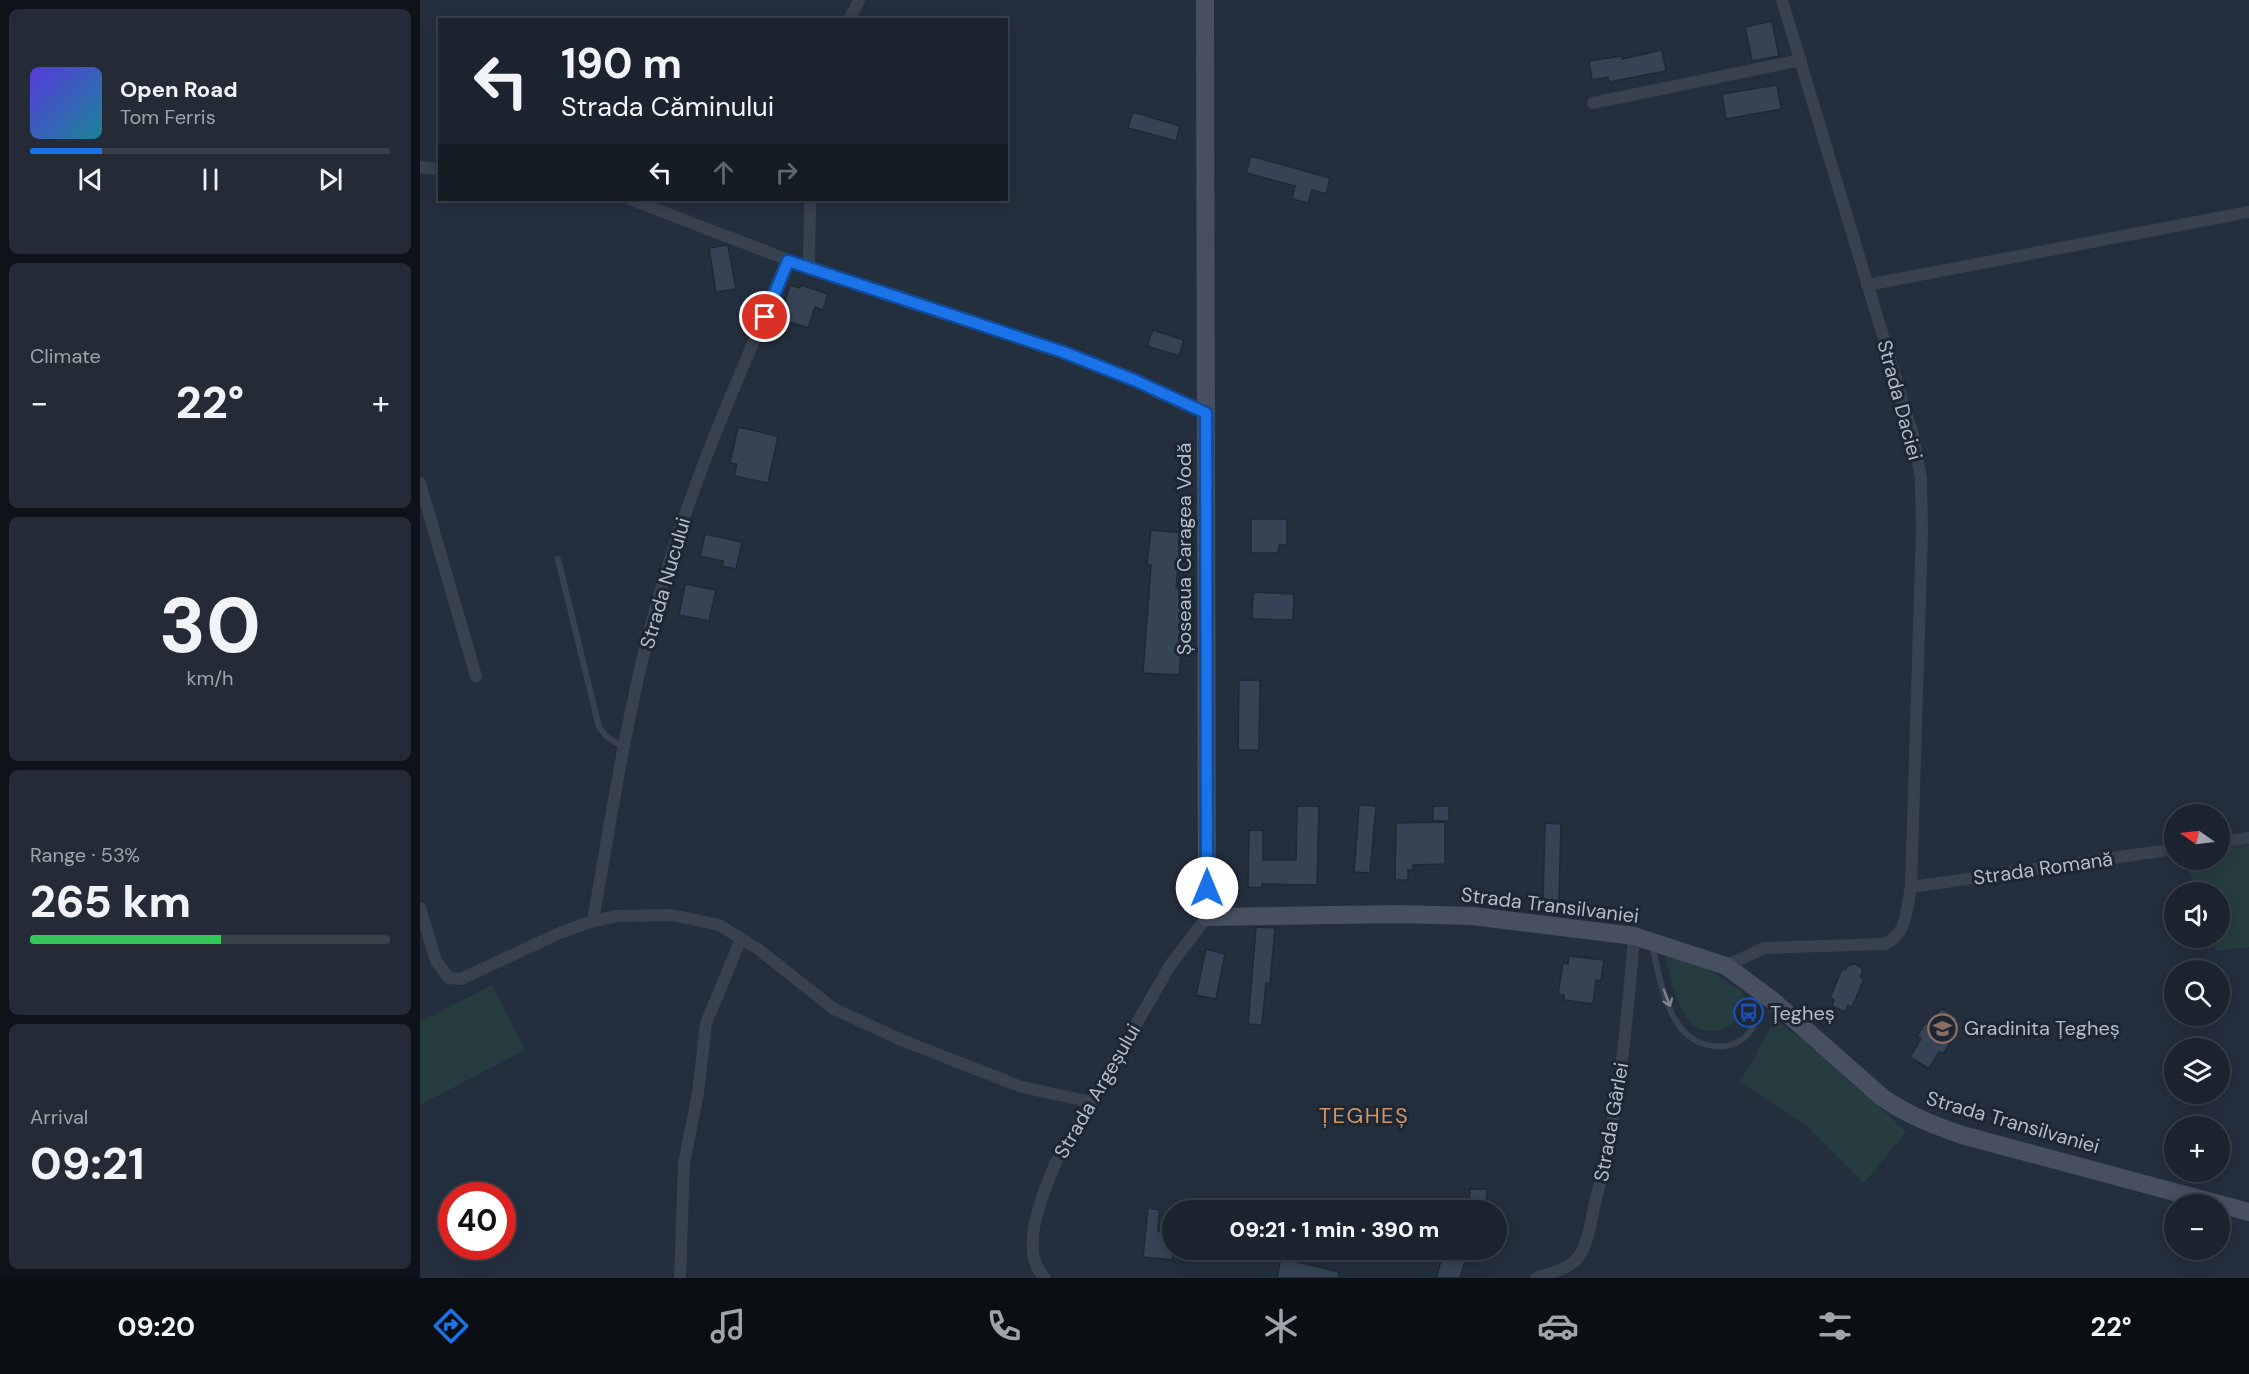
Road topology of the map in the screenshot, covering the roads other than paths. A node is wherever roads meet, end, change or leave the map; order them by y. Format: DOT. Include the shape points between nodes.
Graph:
graph roads {
  1 [pos="859,0"];
  2 [pos="1205,0"];
  3 [pos="1782,0"];
  4 [pos="850,18"];
  5 [pos="1801,60"];
  6 [pos="1593,102"];
  7 [pos="420,167"];
  8 [pos="438,169"];
  9 [pos="635,201"];
  10 [pos="810,201"];
  11 [pos="2249,212"];
  12 [pos="788,261"];
  13 [pos="808,268"];
  14 [pos="1867,285"];
  15 [pos="1206,413"];
  16 [pos="420,483"];
  17 [pos="558,559"];
  18 [pos="476,676"];
  19 [pos="623,747"];
  20 [pos="2249,838"];
  21 [pos="2230,841"];
  22 [pos="2164,851"];
  23 [pos="1911,887"];
  24 [pos="420,908"];
  25 [pos="1207,917"];
  26 [pos="593,921"];
  27 [pos="741,939"];
  28 [pos="1643,939"];
  29 [pos="1726,966"];
  30 [pos="1762,992"];
  31 [pos="1091,1102"];
  32 [pos="2249,1212"];
  33 [pos="1039,1276"];
  34 [pos="680,1278"];
  35 [pos="1536,1278"];
  1 -- 4 [label="street"];
  2 -- 15 [label="street, Șoseaua Caragea Vodă"];
  3 -- 5 [label="street, Strada Daciei"];
  5 -- 6 [label="street"];
  5 -- 14 [label="street, Strada Daciei"];
  7 -- 8 [label="street"];
  9 -- 12 [label="street"];
  10 -- 13 [label="street"];
  11 -- 14 [label="street"];
  12 -- 13 [label="street"];
  12 -- 19 [label="street, Strada Nucului" via="721,414 689,501 658,600"];
  13 -- 15 [label="street" via="1063,352"];
  14 -- 23 [label="street, Strada Daciei" via="1908,417 1921,478"];
  15 -- 25 [label="street, Șoseaua Caragea Vodă"];
  16 -- 18 [label="street"];
  17 -- 19 [label="lane" via="599,727"];
  19 -- 26 [label="street, Strada Nucului"];
  20 -- 21 [label="street"];
  22 -- 23 [label="street, Strada Romană"];
  23 -- 29 [label="street, Strada Daciei" via="1898,938 1885,944 1764,948"];
  24 -- 26 [label="street" via="436,961 449,978 461,979"];
  25 -- 28 [label="street, Strada Transilvaniei" via="1472,916"];
  25 -- 31 [label="street, Strada Argeșului" via="1171,964"];
  26 -- 27 [label="street" via="618,916 672,915 719,925"];
  27 -- 31 [label="street" via="814,995 858,1020 992,1077"];
  27 -- 34 [label="street" via="706,1023 684,1162"];
  28 -- 29 [label="street, Strada Transilvaniei"];
  28 -- 30 [label="lane, one-way" via="1673,1014 1681,1028 1703,1044 1719,1047 1748,1034 1759,1014"];
  28 -- 35 [label="street, Strada Gârlei" via="1605,1165 1585,1244 1575,1261"];
  29 -- 30 [label="street, Strada Transilvaniei"];
  30 -- 32 [label="street, Strada Transilvaniei" via="1883,1098 1924,1122"];
  31 -- 33 [label="street, Strada Argeșului" via="1055,1164 1041,1198 1033,1252"];
}
